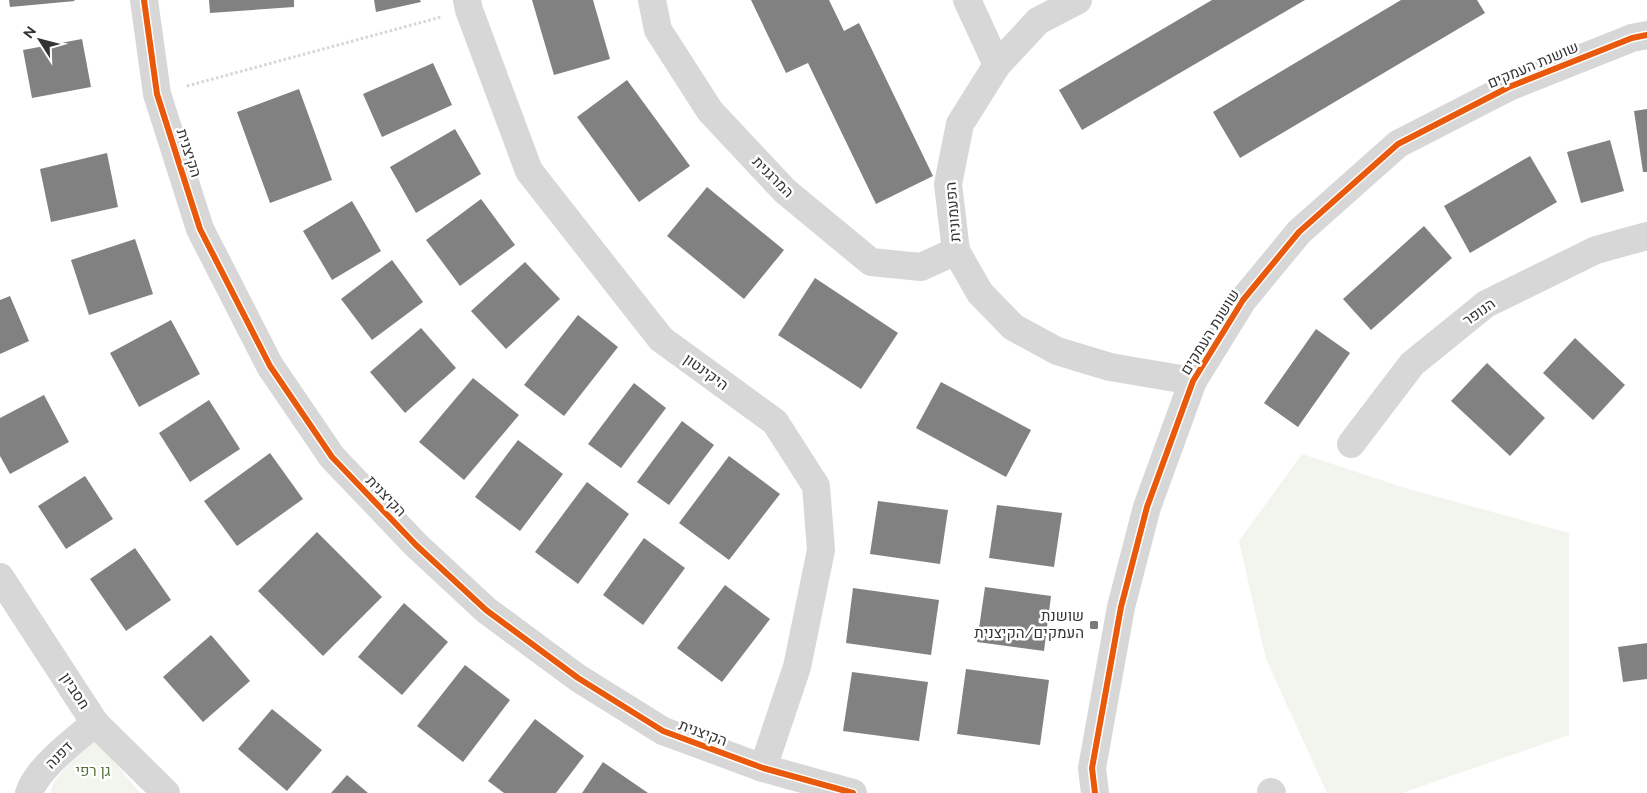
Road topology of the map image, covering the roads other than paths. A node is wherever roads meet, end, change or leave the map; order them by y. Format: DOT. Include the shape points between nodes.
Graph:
graph roads {
  1 [pos="144,0"];
  2 [pos="652,0"];
  3 [pos="967,0"];
  4 [pos="1078,0"];
  5 [pos="468,5"];
  6 [pos="1647,35"];
  7 [pos="997,64"];
  8 [pos="1647,236"];
  9 [pos="956,250"];
  10 [pos="1193,381"];
  11 [pos="1351,444"];
  12 [pos="0,577"];
  13 [pos="95,723"];
  14 [pos="763,768"];
  15 [pos="30,793"];
  16 [pos="166,793"];
  17 [pos="852,793"];
  18 [pos="1095,793"];
  1 -- 14 [label="street, הקיצנית" via="156,94 200,229 270,366 332,457 416,545 486,610 578,678 663,732"];
  2 -- 9 [label="street, המרגנית" via="658,30 710,111 785,191 871,262 921,267"];
  3 -- 7 [label="street"];
  4 -- 7 [label="street, הפעמונית" via="1038,21"];
  5 -- 14 [label="street, היקינטון" via="529,171 661,339 775,422 816,486 821,550 797,667"];
  6 -- 10 [label="street, שושנת העמקים" via="1509,86 1398,144 1299,232 1243,300"];
  7 -- 9 [label="street, הפעמונית" via="960,124 948,184"];
  8 -- 11 [label="street, הנופר" via="1596,250 1486,304 1412,364"];
  9 -- 10 [label="street, הפעמונית" via="980,293 1014,327 1057,350 1110,368"];
  10 -- 18 [label="street, שושנת העמקים" via="1147,507 1121,607 1092,768"];
  12 -- 13 [label="street, חסביון"];
  13 -- 15 [label="street, דפנה" via="59,752 32,784"];
  13 -- 16 [label="street, חסביון"];
  14 -- 17 [label="street, הקיצנית"];
}
